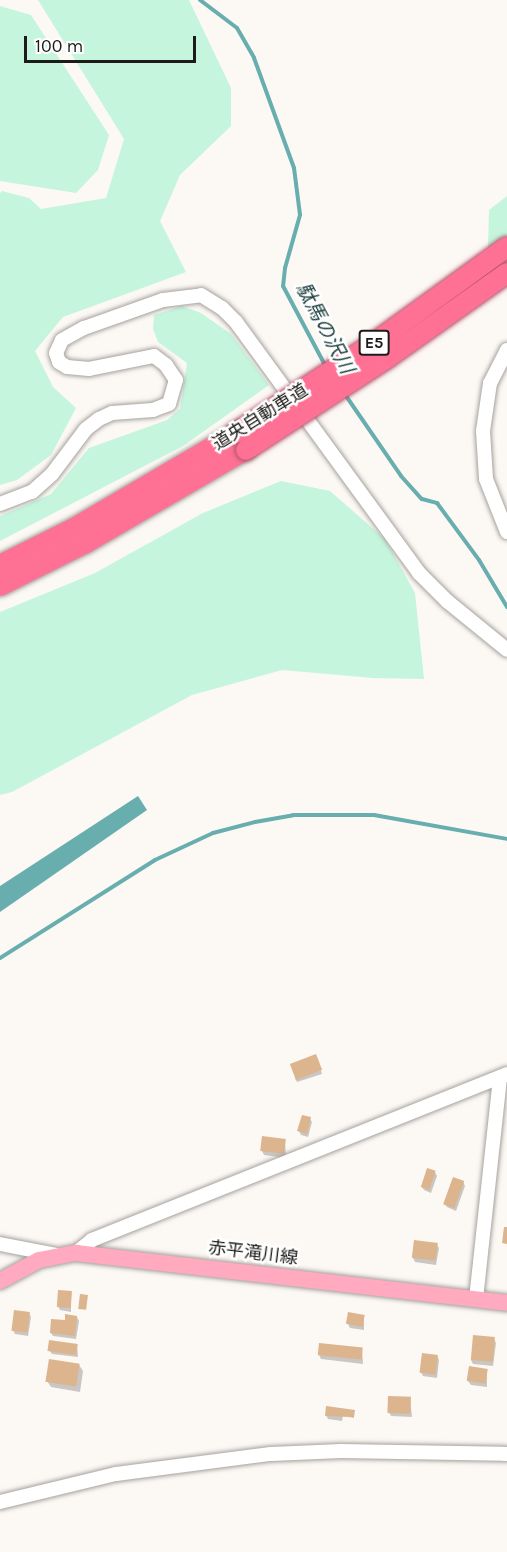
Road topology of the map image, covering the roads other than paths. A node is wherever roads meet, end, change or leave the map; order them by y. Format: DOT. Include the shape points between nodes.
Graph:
graph roads {
  1 [pos="507,248"];
  2 [pos="507,273"];
  3 [pos="507,350"];
  4 [pos="241,441"];
  5 [pos="0,504"];
  6 [pos="507,532"];
  7 [pos="0,565"];
  8 [pos="0,586"];
  9 [pos="507,650"];
  10 [pos="504,1075"];
  11 [pos="0,1244"];
  12 [pos="76,1253"];
  13 [pos="56,1255"];
  14 [pos="0,1281"];
  15 [pos="476,1299"];
  16 [pos="507,1303"];
  17 [pos="507,1454"];
  18 [pos="0,1502"];
  1 -- 4 [label="highway, 道央自動車道 / E5, bridge"];
  2 -- 4 [label="highway, 道央自動車道 / E5, bridge" via="387,358"];
  3 -- 6 [label="street" via="490,383 483,430 486,480"];
  4 -- 7 [label="highway, 道央自動車道 / E5"];
  4 -- 8 [label="highway, 道央自動車道 / E5" via="86,543"];
  5 -- 9 [label="street" via="32,492 99,419 112,413 153,411 169,404 176,380 154,356 89,369 68,367 59,362 56,353 62,340 84,328 163,300 201,295 236,322 419,573"];
  10 -- 12 [label="street" via="92,1240"];
  10 -- 15 [label="street"];
  11 -- 13 [label="street"];
  12 -- 13 [label="main road, 赤平滝川線"];
  12 -- 15 [label="main road, 赤平滝川線"];
  13 -- 14 [label="main road, 赤平滝川線" via="25,1265"];
  15 -- 16 [label="main road, 赤平滝川線"];
  17 -- 18 [label="street" via="271,1454 116,1474"];
}
